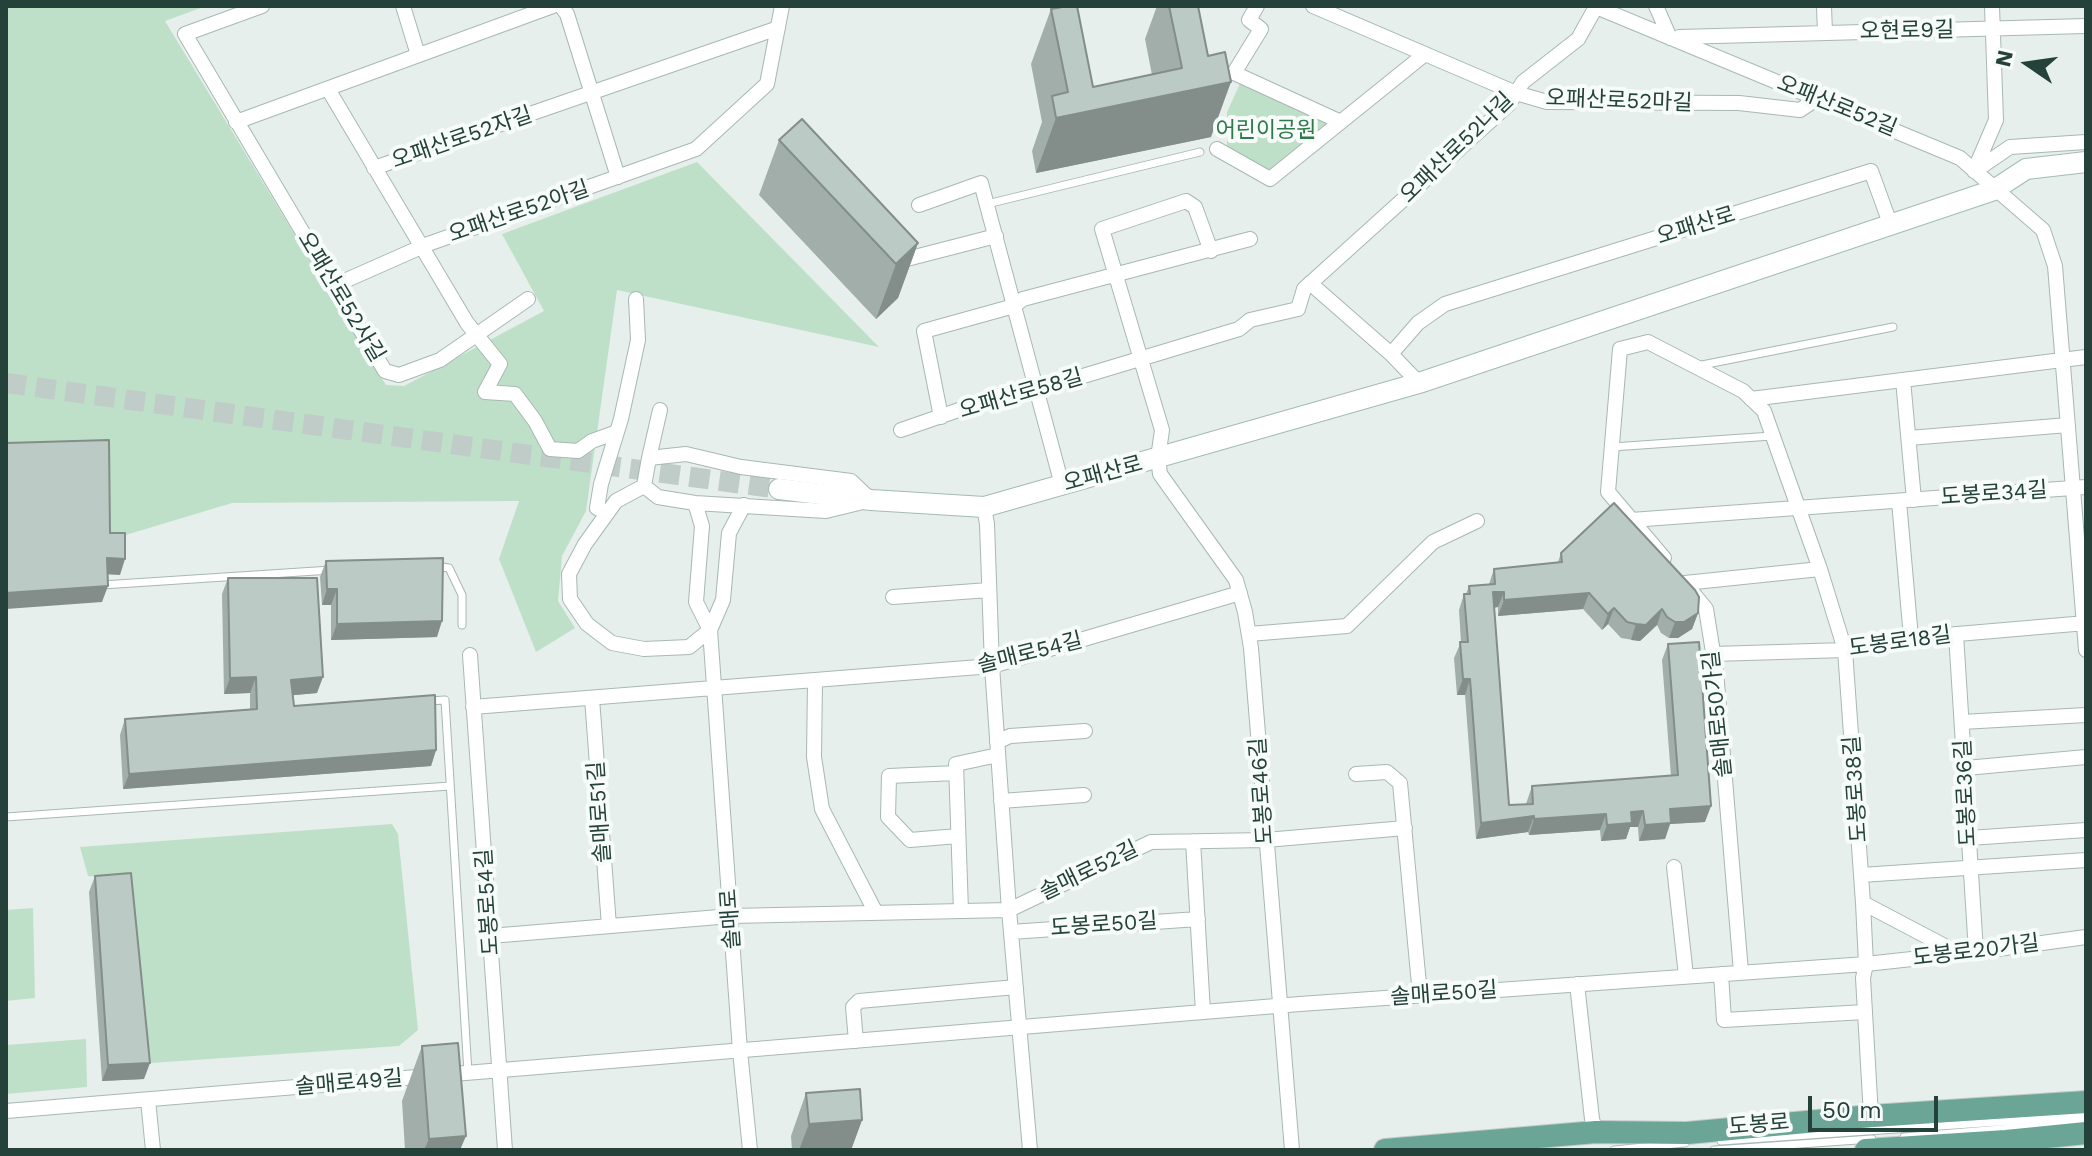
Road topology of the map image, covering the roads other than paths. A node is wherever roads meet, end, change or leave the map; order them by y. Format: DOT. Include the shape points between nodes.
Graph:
graph roads {
  1 [pos="262,6"];
  2 [pos="403,6"];
  3 [pos="553,6"];
  4 [pos="561,6"];
  5 [pos="782,6"];
  6 [pos="1257,6"];
  7 [pos="1313,6"];
  8 [pos="1595,6"];
  9 [pos="1656,6"];
  10 [pos="1824,6"];
  11 [pos="1992,6"];
  12 [pos="2086,26"];
  13 [pos="778,28"];
  14 [pos="1993,29"];
  15 [pos="1825,33"];
  16 [pos="1670,38"];
  17 [pos="1425,54"];
  18 [pos="418,55"];
  19 [pos="328,89"];
  20 [pos="1516,93"];
  21 [pos="592,94"];
  22 [pos="1818,98"];
  23 [pos="236,122"];
  24 [pos="1341,122"];
  25 [pos="2086,142"];
  26 [pos="1217,149"];
  27 [pos="1200,152"];
  28 [pos="2086,162"];
  29 [pos="374,168"];
  30 [pos="1974,171"];
  31 [pos="618,177"];
  32 [pos="1994,190"];
  33 [pos="987,204"];
  34 [pos="919,205"];
  35 [pos="1891,226"];
  36 [pos="996,236"];
  37 [pos="1250,239"];
  38 [pos="421,247"];
  39 [pos="1211,251"];
  40 [pos="903,260"];
  41 [pos="1116,275"];
  42 [pos="1310,283"];
  43 [pos="333,286"];
  44 [pos="528,299"];
  45 [pos="636,299"];
  46 [pos="1014,306"];
  47 [pos="1893,327"];
  48 [pos="479,335"];
  49 [pos="1391,354"];
  50 [pos="2086,357"];
  51 [pos="1141,359"];
  52 [pos="2061,360"];
  53 [pos="1695,366"];
  54 [pos="1903,380"];
  55 [pos="1419,383"];
  56 [pos="1036,387"];
  57 [pos="1751,399"];
  58 [pos="660,410"];
  59 [pos="941,417"];
  60 [pos="2068,425"];
  61 [pos="901,430"];
  62 [pos="617,432"];
  63 [pos="1775,436"];
  64 [pos="1909,438"];
  65 [pos="1612,447"];
  66 [pos="649,458"];
  67 [pos="1158,458"];
  68 [pos="1062,485"];
  69 [pos="644,486"];
  70 [pos="2080,488"];
  71 [pos="779,489"];
  72 [pos="1608,492"];
  73 [pos="871,500"];
  74 [pos="1907,500"];
  75 [pos="695,503"];
  76 [pos="744,505"];
  77 [pos="984,507"];
  78 [pos="1799,508"];
  79 [pos="606,513"];
  80 [pos="1631,520"];
  81 [pos="1477,521"];
  82 [pos="427,565"];
  83 [pos="338,569"];
  84 [pos="1820,569"];
  85 [pos="1685,583"];
  86 [pos="102,585"];
  87 [pos="989,590"];
  88 [pos="1240,593"];
  89 [pos="893,597"];
  90 [pos="2085,623"];
  91 [pos="462,625"];
  92 [pos="710,630"];
  93 [pos="1249,634"];
  94 [pos="1956,634"];
  95 [pos="1911,638"];
  96 [pos="1845,650"];
  97 [pos="2086,650"];
  98 [pos="1713,654"];
  99 [pos="470,655"];
  100 [pos="992,666"];
  101 [pos="815,681"];
  102 [pos="715,689"];
  103 [pos="592,698"];
  104 [pos="415,702"];
  105 [pos="473,707"];
  106 [pos="2086,715"];
  107 [pos="1962,722"];
  108 [pos="1085,731"];
  109 [pos="998,748"];
  110 [pos="2086,757"];
  111 [pos="1966,768"];
  112 [pos="956,773"];
  113 [pos="1356,774"];
  114 [pos="450,786"];
  115 [pos="1084,795"];
  116 [pos="1001,801"];
  117 [pos="6,817"];
  118 [pos="1405,828"];
  119 [pos="2086,830"];
  120 [pos="958,836"];
  121 [pos="1969,838"];
  122 [pos="1266,840"];
  123 [pos="1193,841"];
  124 [pos="2086,860"];
  125 [pos="1970,866"];
  126 [pos="1674,867"];
  127 [pos="1861,875"];
  128 [pos="1863,903"];
  129 [pos="1009,910"];
  130 [pos="961,911"];
  131 [pos="876,913"];
  132 [pos="731,916"];
  133 [pos="1198,919"];
  134 [pos="609,926"];
  135 [pos="1011,932"];
  136 [pos="490,936"];
  137 [pos="2086,937"];
  138 [pos="1976,952"];
  139 [pos="1959,954"];
  140 [pos="1866,964"];
  141 [pos="1741,972"];
  142 [pos="1721,974"];
  143 [pos="1686,976"];
  144 [pos="1577,984"];
  145 [pos="1016,987"];
  146 [pos="1420,995"];
  147 [pos="1279,1006"];
  148 [pos="1203,1012"];
  149 [pos="1865,1012"];
  150 [pos="1020,1028"];
  151 [pos="856,1041"];
  152 [pos="740,1051"];
  153 [pos="500,1071"];
  154 [pos="468,1073"];
  155 [pos="148,1100"];
  156 [pos="2086,1102"];
  157 [pos="6,1111"];
  158 [pos="1871,1116"];
  159 [pos="2086,1119"];
  160 [pos="1596,1132"];
  161 [pos="2086,1133"];
  162 [pos="1702,1142"];
  163 [pos="1715,1146"];
  164 [pos="153,1150"];
  165 [pos="505,1150"];
  166 [pos="750,1150"];
  167 [pos="1030,1150"];
  168 [pos="1292,1150"];
  169 [pos="1385,1150"];
  170 [pos="1614,1150"];
  171 [pos="1866,1150"];
  172 [pos="1875,1150"];
  1 -- 23 [label="street, 오패산로52사길" via="185,34"];
  2 -- 18 [label="street"];
  3 -- 18 [label="street"];
  4 -- 21 [label="street"];
  5 -- 13 [label="street, 오패산로52아길"];
  6 -- 24 [label="street" via="1249,20 1261,29 1234,73"];
  7 -- 17 [label="street, 오패산로52마길"];
  8 -- 16 [label="street, 오패산로52길"];
  8 -- 20 [label="street, 오패산로52나길" via="1578,39"];
  9 -- 16 [label="street"];
  10 -- 15 [label="street"];
  11 -- 14 [label="street"];
  12 -- 14 [label="street, 오현로9길"];
  13 -- 21 [label="street, 오패산로52자길"];
  13 -- 31 [label="street, 오패산로52아길" via="767,84 696,149"];
  14 -- 15 [label="street, 오현로9길"];
  14 -- 30 [label="street" via="1996,120"];
  15 -- 16 [label="street, 오현로9길"];
  16 -- 22 [label="street, 오패산로52길"];
  17 -- 20 [label="street, 오패산로52마길"];
  17 -- 24 [label="street"];
  18 -- 19 [label="street"];
  19 -- 23 [label="street"];
  19 -- 29 [label="street, 오패산로52자길"];
  20 -- 22 [label="street, 오패산로52마길" via="1547,102 1739,103 1800,110"];
  20 -- 42 [label="street, 오패산로52나길"];
  21 -- 29 [label="street, 오패산로52자길"];
  21 -- 31 [label="street, 오패산로52아길"];
  22 -- 30 [label="street, 오패산로52길" via="1960,158"];
  23 -- 43 [label="street, 오패산로52사길"];
  24 -- 26 [label="street" via="1270,179"];
  25 -- 30 [label="street" via="2010,147"];
  27 -- 33 [label="lane"];
  28 -- 32 [label="street, 오패산로" via="2026,169"];
  29 -- 38 [label="street, 오패산로52아길"];
  30 -- 32 [label="street, 오패산로52길"];
  31 -- 38 [label="street, 오패산로52아길"];
  32 -- 35 [label="street, 오패산로"];
  32 -- 52 [label="street, 도봉로34길" via="2043,230 2055,266"];
  33 -- 34 [label="street" via="981,183"];
  33 -- 36 [label="street"];
  35 -- 49 [label="street, 오패산로" via="1871,171 1445,304 1418,323"];
  35 -- 55 [label="street, 오패산로"];
  36 -- 40 [label="street"];
  36 -- 46 [label="street"];
  37 -- 39 [label="street"];
  38 -- 43 [label="street, 오패산로52아길"];
  38 -- 48 [label="street, 오패산로52아길"];
  39 -- 41 [label="street"];
  39 -- 41 [label="street" via="1195,207 1186,201 1102,229"];
  41 -- 46 [label="street" via="1023,299"];
  41 -- 51 [label="street"];
  42 -- 49 [label="street"];
  42 -- 51 [label="street, 오패산로58길" via="1298,309 1250,320 1239,329"];
  43 -- 48 [label="street, 오패산로52사길" via="385,371 399,375 440,360"];
  44 -- 48 [label="street, 오패산로52사길"];
  45 -- 62 [label="street" via="638,340"];
  46 -- 56 [label="street"];
  46 -- 59 [label="street" via="924,331"];
  47 -- 53 [label="lane"];
  48 -- 62 [label="street, 오패산로52아길" via="500,364 485,392 515,394 550,449 578,451"];
  49 -- 55 [label="street"];
  50 -- 52 [label="street"];
  51 -- 56 [label="street, 오패산로58길"];
  51 -- 67 [label="street" via="1162,430"];
  52 -- 54 [label="street"];
  52 -- 60 [label="street, 도봉로34길"];
  53 -- 57 [label="street, 도봉로38길"];
  53 -- 65 [label="street, 도봉로38길" via="1648,342 1620,349"];
  54 -- 57 [label="street"];
  54 -- 64 [label="street, 도봉로34길"];
  55 -- 67 [label="street, 오패산로"];
  56 -- 59 [label="street, 오패산로58길"];
  56 -- 68 [label="street"];
  57 -- 63 [label="street, 도봉로38길" via="1764,411"];
  58 -- 66 [label="street"];
  59 -- 61 [label="street, 오패산로58길"];
  60 -- 64 [label="street"];
  60 -- 70 [label="street, 도봉로34길"];
  62 -- 79 [label="street" via="597,508"];
  63 -- 65 [label="lane"];
  63 -- 78 [label="street, 도봉로38길"];
  64 -- 74 [label="street, 도봉로34길"];
  65 -- 72 [label="street, 도봉로38길"];
  66 -- 69 [label="street"];
  66 -- 73 [label="street" via="686,454 851,481"];
  67 -- 68 [label="street, 오패산로"];
  67 -- 88 [label="street, 도봉로46길" via="1160,474"];
  68 -- 77 [label="street, 오패산로"];
  69 -- 75 [label="street" via="658,497"];
  69 -- 79 [label="street"];
  70 -- 74 [label="street, 도봉로34길"];
  70 -- 90 [label="street, 도봉로34길"];
  71 -- 73 [label="street, 오패산로"];
  72 -- 80 [label="street, 솔매로50가길"];
  73 -- 76 [label="street" via="826,511"];
  73 -- 77 [label="street, 오패산로"];
  74 -- 78 [label="street, 도봉로34길"];
  74 -- 95 [label="street"];
  75 -- 76 [label="street"];
  75 -- 92 [label="street, 솔매로" via="702,526 696,602"];
  76 -- 92 [label="street, 솔매로" via="729,533 723,600"];
  77 -- 87 [label="street"];
  78 -- 80 [label="street"];
  78 -- 84 [label="street, 도봉로38길"];
  79 -- 92 [label="street" via="569,574 570,599 587,624 612,643 644,649 689,647"];
  80 -- 85 [label="street, 솔매로50가길"];
  81 -- 93 [label="street" via="1433,542 1347,626"];
  82 -- 91 [label="lane" via="449,568 462,595"];
  83 -- 86 [label="lane"];
  84 -- 85 [label="street"];
  84 -- 96 [label="street, 도봉로38길"];
  85 -- 98 [label="street, 솔매로50가길" via="1706,609"];
  87 -- 89 [label="street"];
  87 -- 100 [label="street"];
  88 -- 93 [label="street, 도봉로46길"];
  88 -- 100 [label="street, 솔매로54길"];
  90 -- 94 [label="street, 도봉로18길"];
  90 -- 97 [label="street, 도봉로34길"];
  92 -- 102 [label="street, 솔매로"];
  93 -- 122 [label="street, 도봉로46길"];
  94 -- 95 [label="street, 도봉로18길"];
  94 -- 107 [label="street, 도봉로36길"];
  95 -- 96 [label="street, 도봉로18길"];
  96 -- 98 [label="street, 도봉로18길"];
  96 -- 127 [label="street, 도봉로38길"];
  98 -- 141 [label="street, 솔매로50가길"];
  99 -- 105 [label="street, 도봉로54길"];
  100 -- 101 [label="street, 솔매로54길"];
  100 -- 109 [label="street"];
  101 -- 102 [label="street, 솔매로54길"];
  101 -- 131 [label="street" via="814,757 822,809"];
  102 -- 103 [label="street"];
  102 -- 132 [label="street, 솔매로"];
  103 -- 105 [label="street"];
  103 -- 134 [label="street, 솔매로51길"];
  104 -- 114 [label="lane" via="445,700"];
  105 -- 136 [label="street, 도봉로54길"];
  106 -- 107 [label="street"];
  107 -- 111 [label="street, 도봉로36길"];
  108 -- 109 [label="street" via="1010,736"];
  109 -- 112 [label="street" via="956,764"];
  109 -- 116 [label="street"];
  110 -- 111 [label="street"];
  111 -- 121 [label="street, 도봉로36길"];
  112 -- 120 [label="street"];
  112 -- 120 [label="street" via="889,776 888,817 910,840"];
  113 -- 118 [label="street" via="1387,772 1400,783"];
  114 -- 117 [label="lane"];
  114 -- 154 [label="lane"];
  115 -- 116 [label="street"];
  116 -- 129 [label="street"];
  118 -- 122 [label="street, 솔매로52길"];
  118 -- 146 [label="street"];
  119 -- 121 [label="street"];
  120 -- 130 [label="street"];
  121 -- 125 [label="street, 도봉로36길"];
  122 -- 123 [label="street, 솔매로52길"];
  122 -- 147 [label="street, 도봉로46길"];
  123 -- 129 [label="street, 솔매로52길" via="1151,842"];
  123 -- 133 [label="street"];
  124 -- 125 [label="street"];
  125 -- 127 [label="street"];
  125 -- 138 [label="street, 도봉로36길"];
  126 -- 143 [label="street"];
  127 -- 128 [label="street, 도봉로38길"];
  128 -- 139 [label="street"];
  128 -- 140 [label="street, 도봉로38길"];
  129 -- 130 [label="street, 솔매로52길"];
  129 -- 135 [label="street"];
  130 -- 131 [label="street, 솔매로52길"];
  131 -- 132 [label="street, 솔매로52길"];
  132 -- 134 [label="street"];
  132 -- 152 [label="street, 솔매로"];
  133 -- 135 [label="street, 도봉로50길"];
  133 -- 148 [label="street"];
  134 -- 136 [label="street"];
  135 -- 145 [label="street"];
  136 -- 153 [label="street, 도봉로54길"];
  137 -- 138 [label="street, 도봉로20가길"];
  138 -- 139 [label="street, 도봉로20가길"];
  139 -- 140 [label="street, 도봉로20가길"];
  140 -- 141 [label="street, 솔매로50길"];
  140 -- 149 [label="street, 도봉로38길"];
  141 -- 142 [label="street, 솔매로50길"];
  142 -- 143 [label="street, 솔매로50길"];
  142 -- 149 [label="street" via="1724,1020"];
  143 -- 144 [label="street, 솔매로50길"];
  144 -- 146 [label="street, 솔매로50길"];
  144 -- 160 [label="street"];
  145 -- 150 [label="street"];
  145 -- 151 [label="street" via="859,1001 853,1007"];
  146 -- 147 [label="street, 솔매로50길"];
  147 -- 148 [label="street, 솔매로50길"];
  147 -- 168 [label="street, 도봉로46길"];
  148 -- 150 [label="street, 솔매로50길"];
  149 -- 158 [label="street, 도봉로38길"];
  150 -- 151 [label="street, 솔매로50길"];
  150 -- 167 [label="street"];
  151 -- 152 [label="street, 솔매로50길"];
  152 -- 153 [label="street, 솔매로49길"];
  152 -- 166 [label="street, 솔매로"];
  153 -- 154 [label="street, 솔매로49길"];
  153 -- 165 [label="street, 도봉로54길"];
  154 -- 155 [label="street, 솔매로49길"];
  155 -- 157 [label="street, 솔매로49길"];
  155 -- 164 [label="street"];
  156 -- 158 [label="main road, 도봉로"];
  158 -- 160 [label="main road, 도봉로" via="1687,1133"];
  159 -- 163 [label="lane"];
  160 -- 169 [label="main road, 도봉로"];
  161 -- 172 [label="main road"];
  162 -- 170 [label="lane"];
  171 -- 172 [label="main road"];
}
